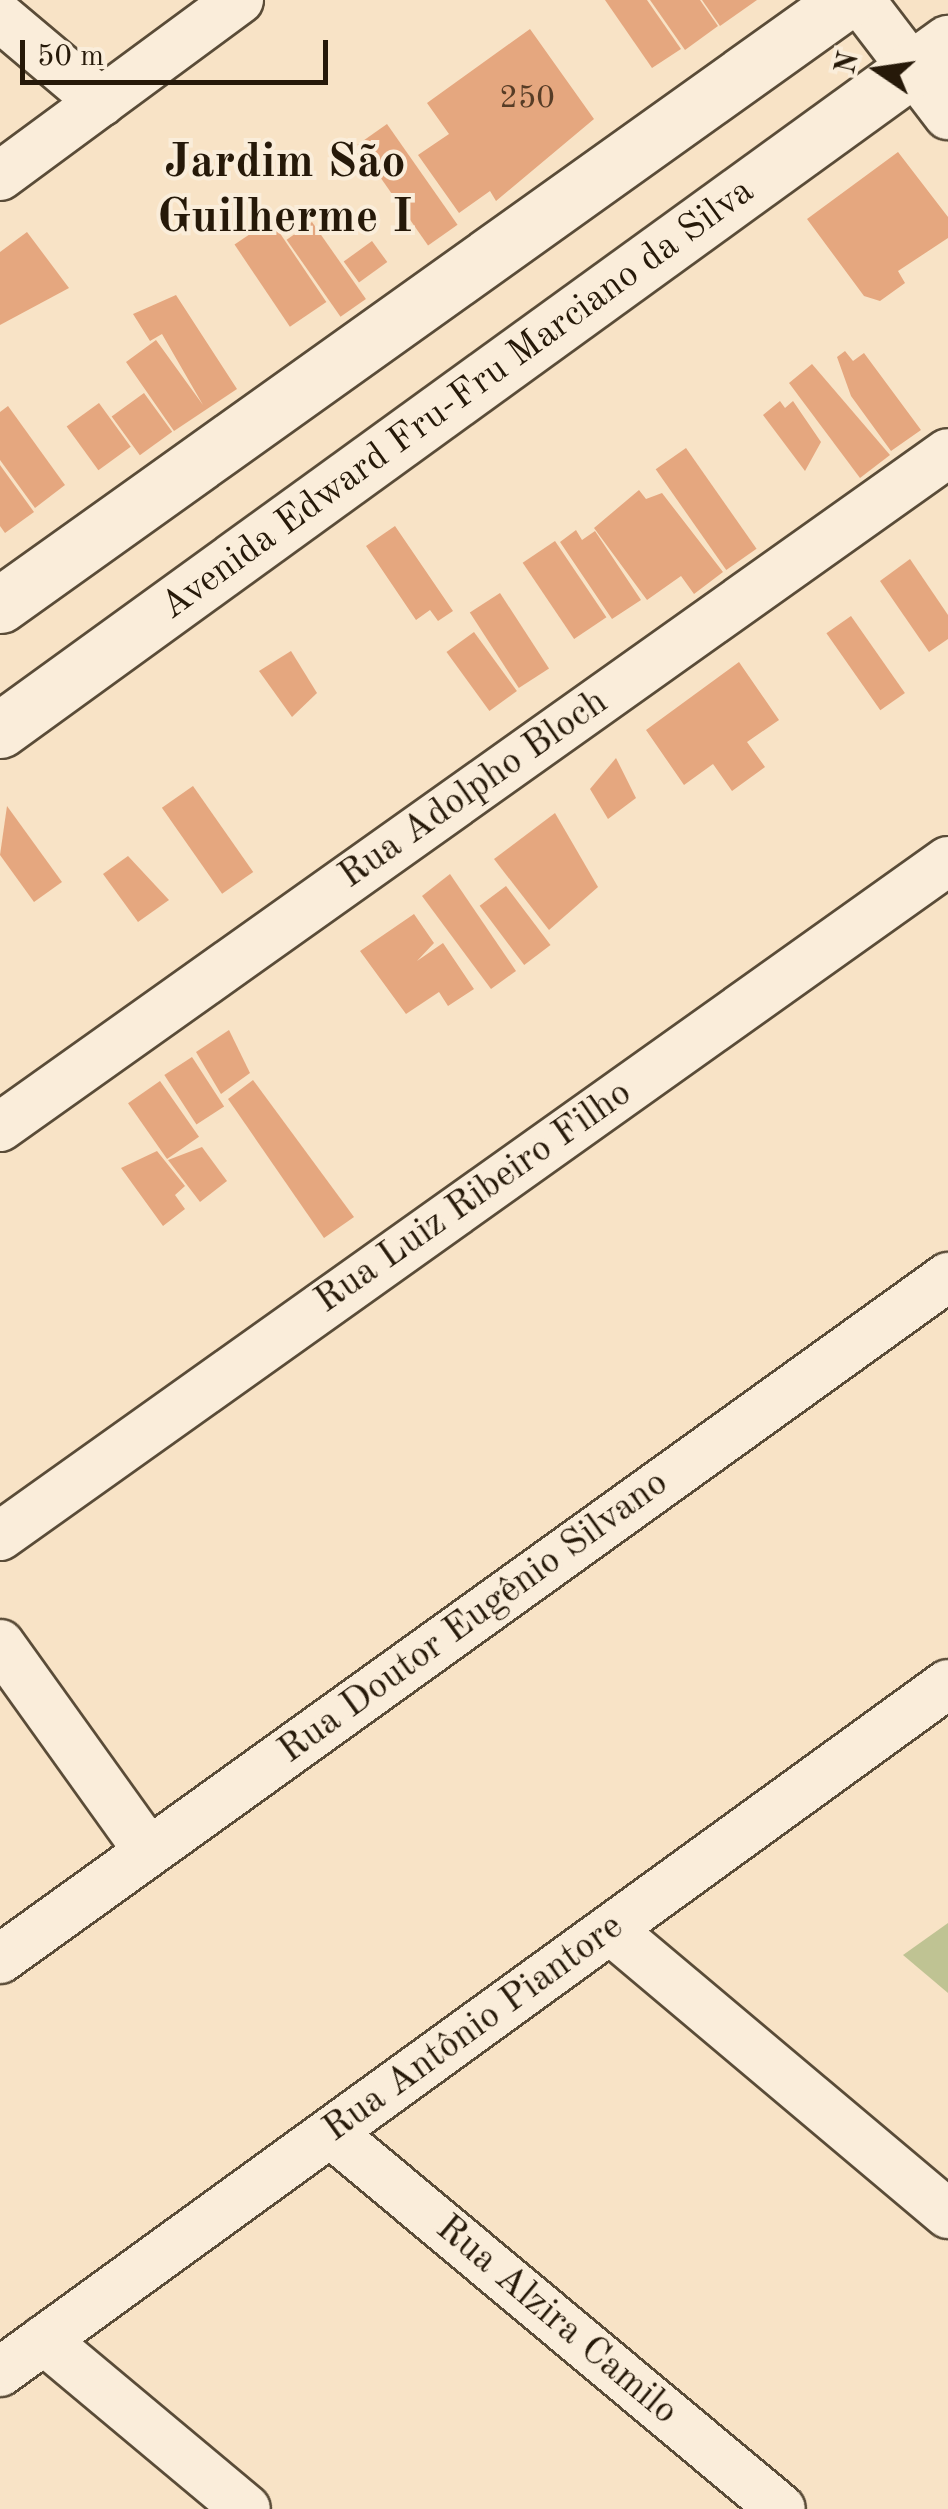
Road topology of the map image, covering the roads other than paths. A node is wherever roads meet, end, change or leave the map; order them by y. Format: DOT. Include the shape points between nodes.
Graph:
graph roads {
  1 [pos="239,0"];
  2 [pos="846,0"];
  3 [pos="860,0"];
  4 [pos="0,17"];
  5 [pos="931,56"];
  6 [pos="101,102"];
  7 [pos="948,115"];
  8 [pos="0,176"];
  9 [pos="948,453"];
  10 [pos="0,605"];
  11 [pos="0,730"];
  12 [pos="948,861"];
  13 [pos="0,1127"];
  14 [pos="948,1277"];
  15 [pos="0,1536"];
  16 [pos="0,1644"];
  17 [pos="948,1684"];
  18 [pos="148,1851"];
  19 [pos="611,1930"];
  20 [pos="0,1959"];
  21 [pos="330,2134"];
  22 [pos="948,2214"];
  23 [pos="44,2340"];
  24 [pos="0,2372"];
  25 [pos="246,2509"];
  26 [pos="782,2509"];
  1 -- 6 [label="street"];
  2 -- 10 [label="main road"];
  3 -- 5 [label="street"];
  4 -- 6 [label="street"];
  5 -- 7 [label="street"];
  5 -- 11 [label="main road, Avenida Edward Fru-Fru Marciano da Silva"];
  6 -- 8 [label="street"];
  9 -- 13 [label="street, Rua Adolpho Bloch"];
  12 -- 15 [label="street, Rua Luiz Ribeiro Filho"];
  14 -- 18 [label="street, Rua Doutor Eugênio Silvano"];
  16 -- 18 [label="street"];
  17 -- 19 [label="street, Rua Antônio Piantore"];
  18 -- 20 [label="street, Rua Doutor Eugênio Silvano"];
  19 -- 21 [label="street, Rua Antônio Piantore"];
  19 -- 22 [label="street"];
  21 -- 23 [label="street, Rua Antônio Piantore"];
  21 -- 26 [label="street, Rua Alzira Camilo"];
  23 -- 24 [label="street, Rua Antônio Piantore"];
  23 -- 25 [label="street"];
}
